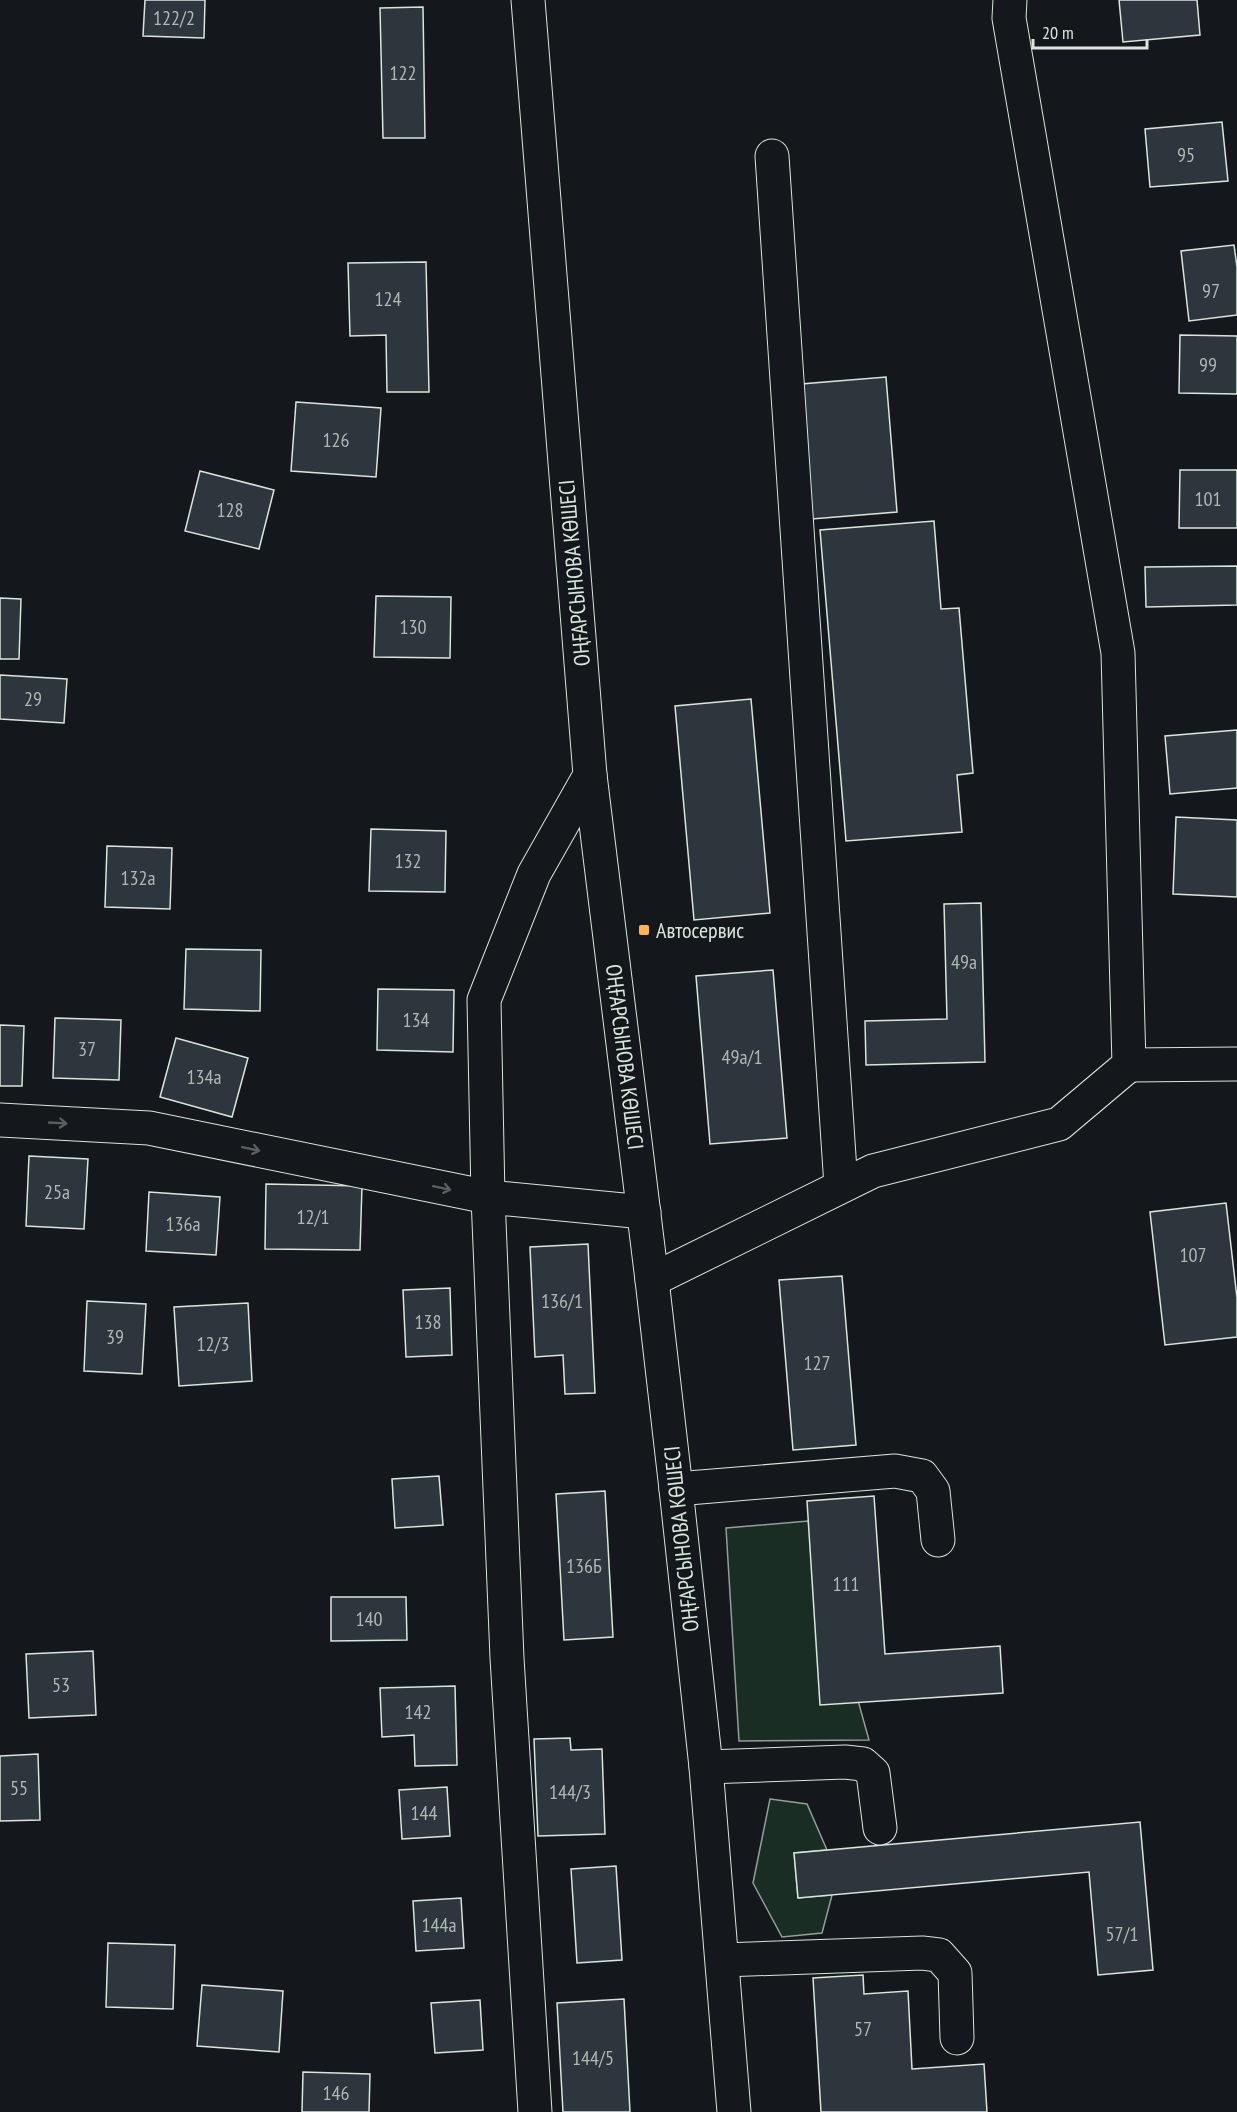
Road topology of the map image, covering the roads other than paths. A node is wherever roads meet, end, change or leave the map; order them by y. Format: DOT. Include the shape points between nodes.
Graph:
graph roads {
  1 [pos="528,0"];
  2 [pos="1010,0"];
  3 [pos="772,156"];
  4 [pos="590,775"];
  5 [pos="1237,1064"];
  6 [pos="1129,1065"];
  7 [pos="0,1120"];
  8 [pos="841,1186"];
  9 [pos="488,1197"];
  10 [pos="644,1212"];
  11 [pos="652,1280"];
  12 [pos="676,1489"];
  13 [pos="938,1540"];
  14 [pos="706,1767"];
  15 [pos="880,1828"];
  16 [pos="723,1960"];
  17 [pos="957,2038"];
  18 [pos="535,2112"];
  19 [pos="734,2112"];
  1 -- 4 [label="main road, ОҢҒАРСЫНОВА КӨШЕСІ"];
  2 -- 6 [label="main road" via="1009,18 1118,653"];
  3 -- 8 [label="main road"];
  4 -- 9 [label="main road" via="534,874 484,1000"];
  4 -- 10 [label="main road, ОҢҒАРСЫНОВА КӨШЕСІ"];
  5 -- 6 [label="main road"];
  6 -- 8 [label="main road" via="1059,1124 873,1171"];
  7 -- 9 [label="main road, one-way" via="149,1128"];
  8 -- 11 [label="main road"];
  9 -- 10 [label="main road"];
  9 -- 18 [label="main road" via="507,1658"];
  10 -- 11 [label="main road, ОҢҒАРСЫНОВА КӨШЕСІ"];
  11 -- 12 [label="main road, ОҢҒАРСЫНОВА КӨШЕСІ"];
  12 -- 13 [label="main road" via="895,1471 922,1476 933,1491"];
  12 -- 14 [label="main road, ОҢҒАРСЫНОВА КӨШЕСІ"];
  14 -- 15 [label="main road" via="863,1764 873,1773"];
  14 -- 16 [label="main road, ОҢҒАРСЫНОВА КӨШЕСІ"];
  16 -- 17 [label="main road" via="939,1955 955,1973"];
  16 -- 19 [label="main road, ОҢҒАРСЫНОВА КӨШЕСІ"];
}
